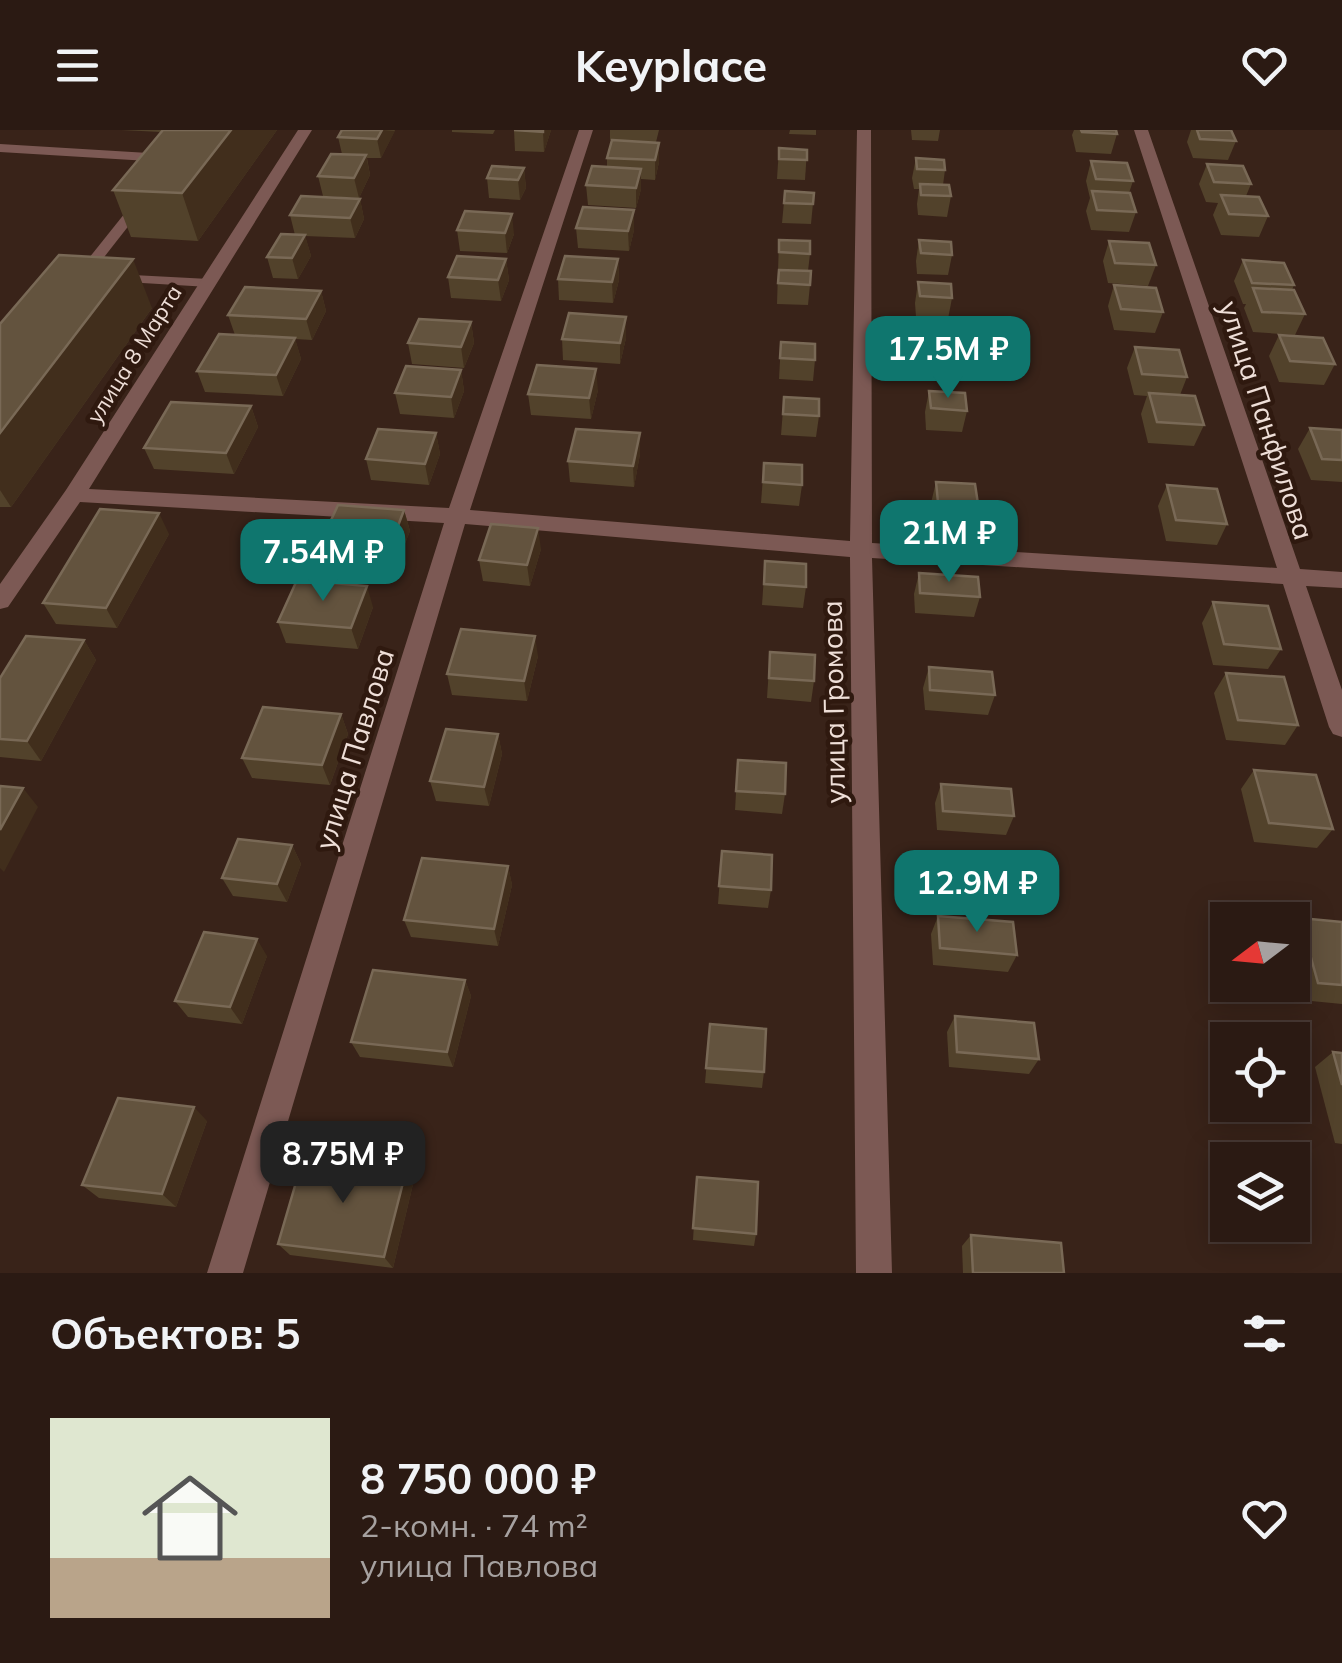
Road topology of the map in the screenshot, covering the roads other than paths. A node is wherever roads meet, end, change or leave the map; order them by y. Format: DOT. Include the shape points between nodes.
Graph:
graph roads {
  1 [pos="305,130"];
  2 [pos="586,130"];
  3 [pos="864,130"];
  4 [pos="1141,130"];
  5 [pos="0,148"];
  6 [pos="165,173"];
  7 [pos="153,188"];
  8 [pos="82,277"];
  9 [pos="208,283"];
  10 [pos="70,291"];
  11 [pos="74,494"];
  12 [pos="457,516"];
  13 [pos="860,550"];
  14 [pos="1291,580"];
  15 [pos="1342,580"];
  16 [pos="4,590"];
  17 [pos="1342,727"];
  18 [pos="224,1273"];
  19 [pos="874,1273"];
  1 -- 9 [label="street, улица 8 Марта"];
  2 -- 12 [label="street, улица Павлова"];
  3 -- 13 [label="street, улица Громова"];
  4 -- 14 [label="street, улица Панфилова"];
  5 -- 6 [label="lane" via="177,158"];
  7 -- 8 [label="lane"];
  8 -- 9 [label="lane"];
  8 -- 10 [label="lane"];
  9 -- 11 [label="street, улица 8 Марта"];
  11 -- 12 [label="street"];
  11 -- 16 [label="street, улица 8 Марта"];
  12 -- 13 [label="street"];
  12 -- 18 [label="street, улица Павлова"];
  13 -- 14 [label="street"];
  13 -- 19 [label="street, улица Громова"];
  14 -- 15 [label="street"];
  14 -- 17 [label="street, улица Панфилова"];
}
